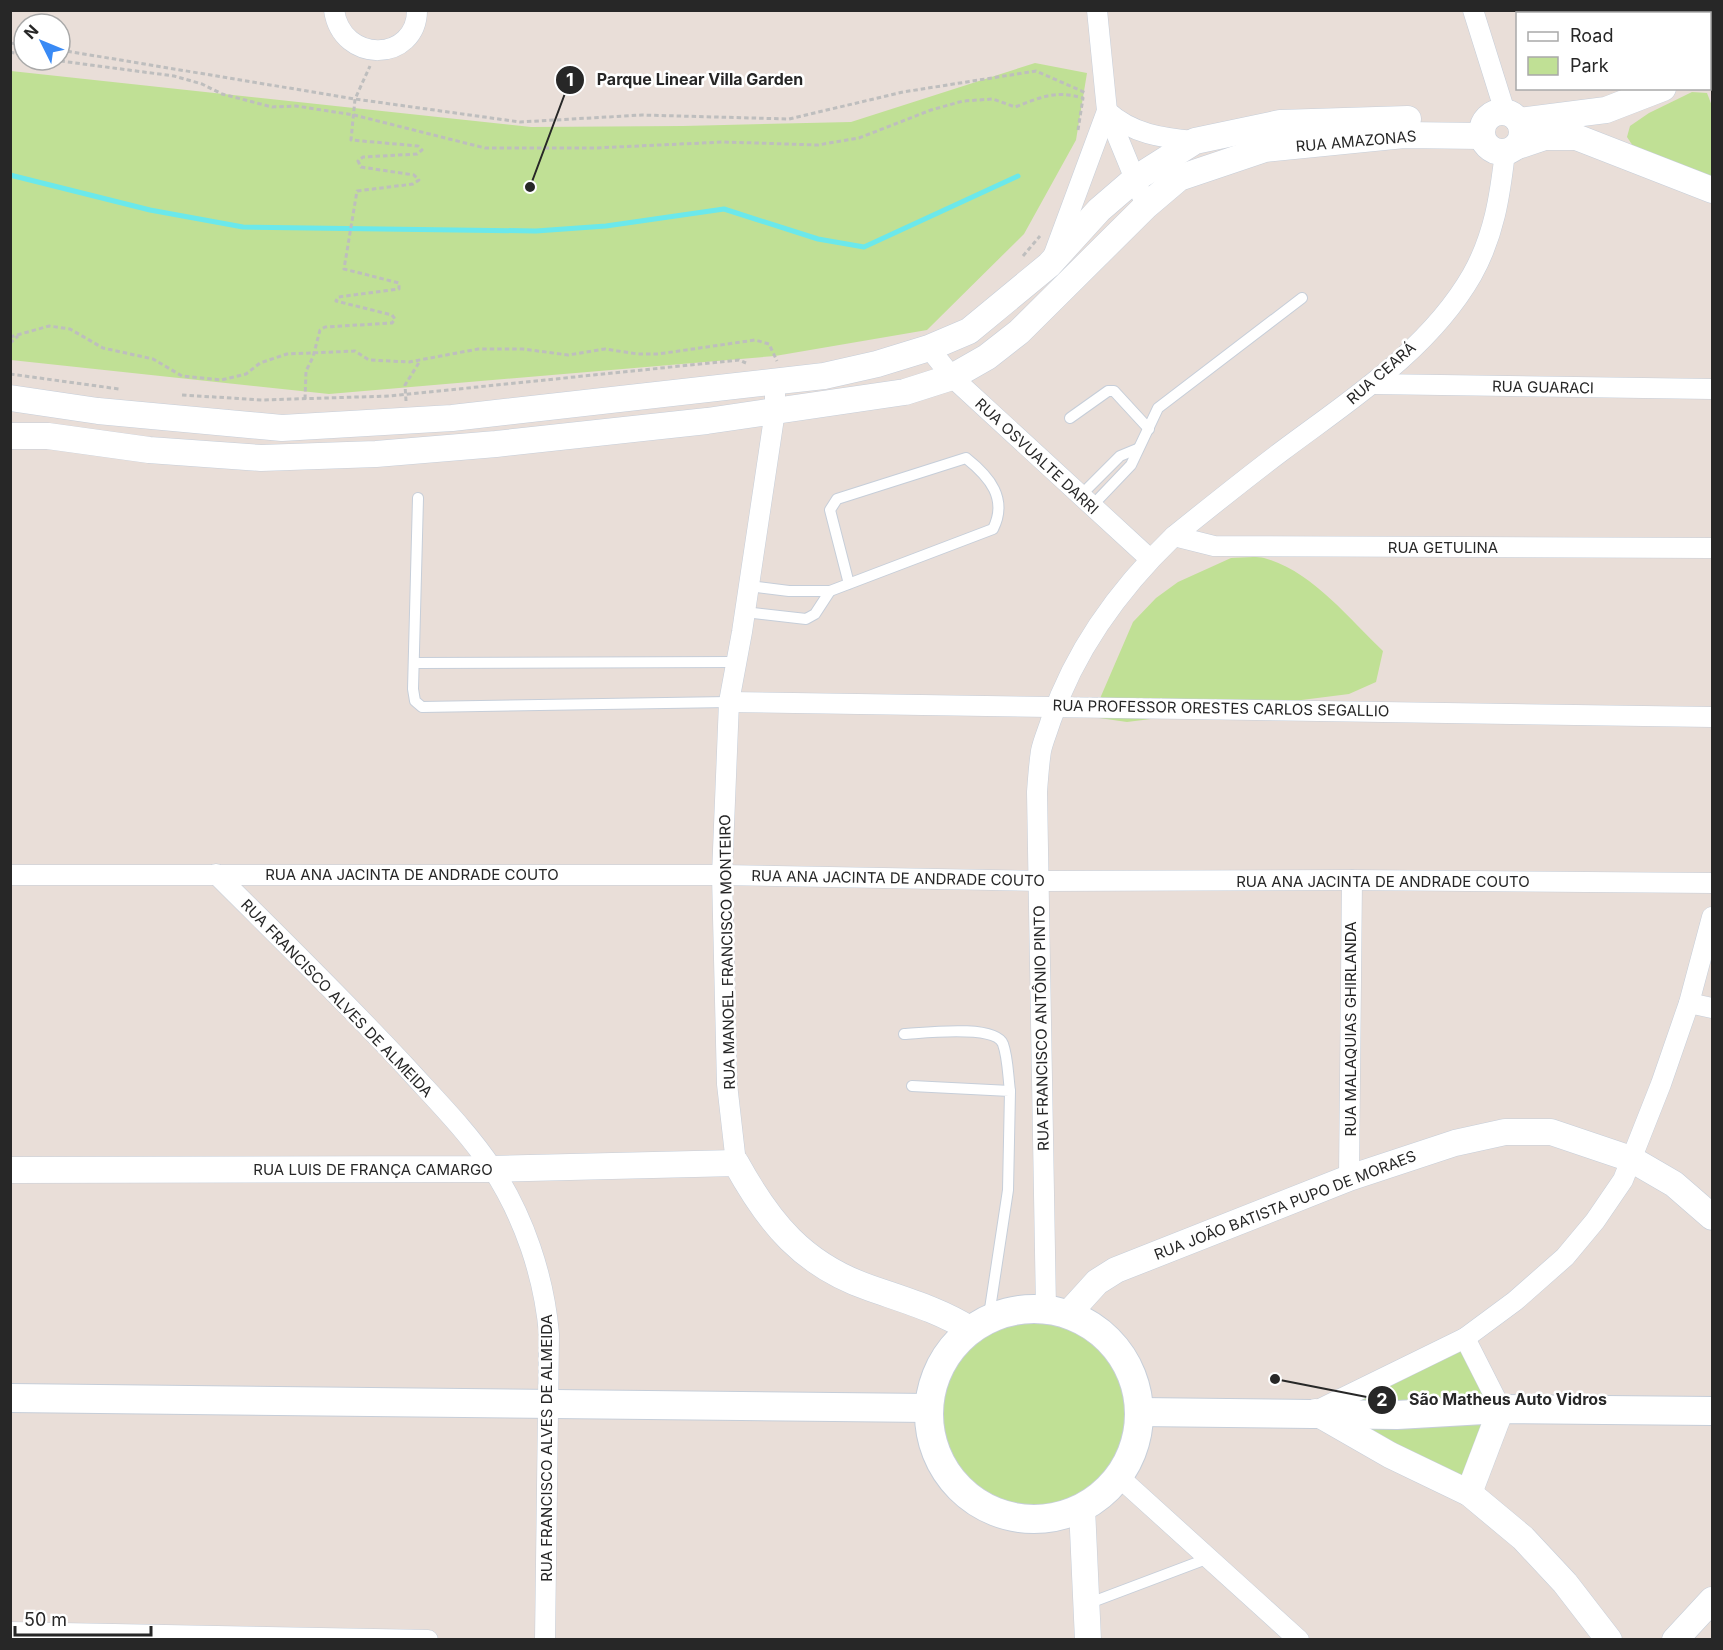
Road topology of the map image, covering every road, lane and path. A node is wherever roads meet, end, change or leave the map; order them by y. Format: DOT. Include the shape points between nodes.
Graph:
graph roads {
  1 [pos="334,10"];
  2 [pos="417,10"];
  3 [pos="1097,10"];
  4 [pos="1473,10"];
  5 [pos="377,51"];
  6 [pos="72,52"];
  7 [pos="72,63"];
  8 [pos="1658,90"];
  9 [pos="1089,95"];
  10 [pos="355,99"];
  11 [pos="1107,111"];
  12 [pos="354,115"];
  13 [pos="1502,131"];
  14 [pos="1078,137"];
  15 [pos="1195,141"];
  16 [pos="1135,179"];
  17 [pos="1713,190"];
  18 [pos="1146,206"];
  19 [pos="1043,231"];
  20 [pos="1023,257"];
  21 [pos="1049,265"];
  22 [pos="1302,298"];
  23 [pos="22,333"];
  24 [pos="10,337"];
  25 [pos="10,343"];
  26 [pos="929,348"];
  27 [pos="314,353"];
  28 [pos="420,360"];
  29 [pos="722,368"];
  30 [pos="742,368"];
  31 [pos="778,369"];
  32 [pos="10,374"];
  33 [pos="952,377"];
  34 [pos="1373,384"];
  35 [pos="1713,389"];
  36 [pos="706,390"];
  37 [pos="130,391"];
  38 [pos="174,394"];
  39 [pos="405,394"];
  40 [pos="10,398"];
  41 [pos="305,399"];
  42 [pos="776,411"];
  43 [pos="1070,418"];
  44 [pos="406,421"];
  45 [pos="1149,429"];
  46 [pos="10,436"];
  47 [pos="1137,449"];
  48 [pos="418,498"];
  49 [pos="1085,502"];
  50 [pos="1174,536"];
  51 [pos="1713,548"];
  52 [pos="1150,559"];
  53 [pos="849,584"];
  54 [pos="749,586"];
  55 [pos="830,591"];
  56 [pos="745,612"];
  57 [pos="736,662"];
  58 [pos="414,663"];
  59 [pos="729,702"];
  60 [pos="1056,705"];
  61 [pos="1713,717"];
  62 [pos="216,874"];
  63 [pos="10,875"];
  64 [pos="722,875"];
  65 [pos="1352,880"];
  66 [pos="1039,881"];
  67 [pos="1713,883"];
  68 [pos="1713,917"];
  69 [pos="1689,1003"];
  70 [pos="1713,1008"];
  71 [pos="904,1034"];
  72 [pos="912,1086"];
  73 [pos="1010,1091"];
  74 [pos="1631,1159"];
  75 [pos="736,1163"];
  76 [pos="492,1169"];
  77 [pos="10,1170"];
  78 [pos="1349,1178"];
  79 [pos="1713,1217"];
  80 [pos="1057,1312"];
  81 [pos="980,1326"];
  82 [pos="1465,1338"];
  83 [pos="10,1398"];
  84 [pos="549,1402"];
  85 [pos="928,1408"];
  86 [pos="1501,1409"];
  87 [pos="1713,1411"];
  88 [pos="1139,1412"];
  89 [pos="1314,1412"];
  90 [pos="1119,1477"];
  91 [pos="1469,1493"];
  92 [pos="1082,1508"];
  93 [pos="1209,1558"];
  94 [pos="1713,1600"];
  95 [pos="1087,1604"];
  96 [pos="10,1632"];
  97 [pos="428,1640"];
  98 [pos="545,1640"];
  99 [pos="1088,1640"];
  100 [pos="1299,1640"];
  101 [pos="1609,1640"];
  102 [pos="1675,1640"];
  1 -- 5 [label="street" via="342,34 351,43"];
  2 -- 5 [label="street" via="404,40"];
  3 -- 11 [label="street"];
  4 -- 13 [label="street, RUA CEARÁ"];
  5 -- 10 [label="path"];
  6 -- 10 [label="path"];
  7 -- 12 [label="path" via="174,76 272,107 297,106"];
  8 -- 13 [label="street, RUA AMAZONAS" via="1606,110"];
  9 -- 10 [label="path" via="1036,71 903,92 789,119 642,115 520,122"];
  10 -- 12 [label="path"];
  11 -- 15 [label="street" via="1119,122 1150,136"];
  11 -- 16 [label="street"];
  11 -- 21 [label="street"];
  12 -- 14 [label="path" via="485,148 724,142 818,145 859,138 963,101 993,99 1015,106 1056,94 1083,98"];
  12 -- 27 [label="path" via="351,140 418,146 422,150 417,154 361,158 361,167 414,175 419,180 359,189 344,267 347,272 400,286 338,297 337,302 395,319 392,323 326,327 318,334"];
  13 -- 15 [label="street, RUA AMAZONAS" via="1452,119 1280,123"];
  13 -- 17 [label="street, RUA AMAZONAS" via="1592,142"];
  13 -- 18 [label="street, RUA AMAZONAS" via="1404,135 1265,149 1179,178"];
  13 -- 34 [label="street, RUA CEARÁ" via="1500,201 1490,238 1472,276 1436,322"];
  15 -- 16 [label="street"];
  16 -- 18 [label="street"];
  16 -- 21 [label="street" via="1099,210"];
  18 -- 33 [label="street, RUA AMAZONAS" via="1019,332"];
  19 -- 20 [label="path"];
  21 -- 26 [label="street" via="969,331"];
  22 -- 45 [label="lane" via="1168,398 1158,408"];
  23 -- 24 [label="path"];
  23 -- 25 [label="path"];
  23 -- 27 [label="path" via="49,326 70,329 104,348 153,359 182,376 221,380 246,374 272,357"];
  26 -- 31 [label="street" via="878,364"];
  26 -- 33 [label="street, RUA OSVUALTE DARRI"];
  27 -- 28 [label="path" via="355,351 369,360"];
  27 -- 41 [label="path" via="306,371"];
  28 -- 31 [label="path" via="478,349 568,355 604,349 658,354 755,340 768,344 777,357"];
  28 -- 39 [label="path" via="405,385"];
  29 -- 36 [label="path" via="704,374"];
  30 -- 39 [label="path" via="750,367 739,360"];
  31 -- 36 [label="street"];
  31 -- 42 [label="street, RUA MANOEL FRANCISCO MONTEIRO"];
  32 -- 37 [label="path"];
  33 -- 42 [label="street, RUA AMAZONAS" via="905,392"];
  33 -- 49 [label="street, RUA OSVUALTE DARRI"];
  34 -- 35 [label="street, RUA GUARACI"];
  34 -- 50 [label="street, RUA CEARÁ"];
  36 -- 44 [label="street"];
  38 -- 41 [label="path"];
  39 -- 41 [label="path"];
  39 -- 44 [label="path"];
  40 -- 44 [label="street" via="98,411 282,428"];
  42 -- 46 [label="street, RUA AMAZONAS" via="496,444 261,458 149,450 48,436"];
  42 -- 54 [label="street, RUA MANOEL FRANCISCO MONTEIRO"];
  43 -- 45 [label="lane" via="1108,391 1114,391"];
  45 -- 47 [label="lane"];
  47 -- 49 [label="lane" via="1131,465"];
  47 -- 49 [label="lane" via="1120,456"];
  48 -- 58 [label="lane"];
  49 -- 52 [label="street, RUA OSVUALTE DARRI"];
  50 -- 51 [label="street, RUA GETULINA" via="1214,546"];
  50 -- 52 [label="street, RUA FRANCISCO ANTÔNIO PINTO"];
  52 -- 60 [label="street, RUA FRANCISCO ANTÔNIO PINTO" via="1080,655"];
  53 -- 53 [label="lane" via="993,529 1000,515 1000,500 984,474 966,458 837,500 830,510"];
  53 -- 55 [label="lane"];
  54 -- 55 [label="lane"];
  54 -- 56 [label="street, RUA MANOEL FRANCISCO MONTEIRO"];
  55 -- 56 [label="lane" via="815,614 806,619"];
  56 -- 57 [label="street, RUA MANOEL FRANCISCO MONTEIRO"];
  57 -- 58 [label="lane"];
  57 -- 59 [label="street, RUA MANOEL FRANCISCO MONTEIRO"];
  58 -- 59 [label="lane" via="415,701 422,707"];
  59 -- 60 [label="street, RUA PROFESSOR ORESTES CARLOS SEGALLIO"];
  59 -- 64 [label="street, RUA MANOEL FRANCISCO MONTEIRO"];
  60 -- 61 [label="street, RUA PROFESSOR ORESTES CARLOS SEGALLIO"];
  60 -- 66 [label="street, RUA FRANCISCO ANTÔNIO PINTO" via="1041,749 1037,792"];
  62 -- 63 [label="street, RUA ANA JACINTA DE ANDRADE COUTO"];
  62 -- 64 [label="street, RUA ANA JACINTA DE ANDRADE COUTO"];
  62 -- 76 [label="street, RUA FRANCISCO ALVES DE ALMEIDA" via="367,1024"];
  64 -- 66 [label="street, RUA ANA JACINTA DE ANDRADE COUTO"];
  64 -- 75 [label="street, RUA MANOEL FRANCISCO MONTEIRO" via="727,1084"];
  65 -- 66 [label="street, RUA ANA JACINTA DE ANDRADE COUTO"];
  65 -- 67 [label="street, RUA ANA JACINTA DE ANDRADE COUTO"];
  65 -- 78 [label="street, RUA MALAQUIAS GHIRLANDA"];
  66 -- 80 [label="street, RUA FRANCISCO ANTÔNIO PINTO"];
  68 -- 69 [label="street"];
  69 -- 70 [label="street"];
  69 -- 74 [label="street"];
  71 -- 73 [label="lane" via="984,1032 998,1037 1003,1045"];
  72 -- 73 [label="lane"];
  73 -- 81 [label="lane" via="1008,1190"];
  74 -- 78 [label="street, RUA JOÃO BATISTA PUPO DE MORAES" via="1551,1132 1505,1132 1455,1143"];
  74 -- 79 [label="street, RUA JOÃO BATISTA PUPO DE MORAES" via="1674,1184"];
  74 -- 82 [label="street" via="1623,1179 1595,1221 1565,1257"];
  75 -- 76 [label="street, RUA LUIS DE FRANÇA CAMARGO"];
  75 -- 81 [label="street, RUA MANOEL FRANCISCO MONTEIRO" via="757,1201 804,1253 833,1272"];
  76 -- 77 [label="street, RUA LUIS DE FRANÇA CAMARGO"];
  76 -- 84 [label="street, RUA FRANCISCO ALVES DE ALMEIDA" via="523,1227 546,1301"];
  78 -- 80 [label="street, RUA JOÃO BATISTA PUPO DE MORAES" via="1116,1270"];
  80 -- 81 [label="main road" via="1012,1313"];
  80 -- 88 [label="main road" via="1094,1327 1117,1348 1132,1375"];
  81 -- 85 [label="main road" via="948,1353 933,1383"];
  82 -- 86 [label="street"];
  82 -- 89 [label="street"];
  83 -- 84 [label="main road"];
  84 -- 85 [label="main road"];
  84 -- 98 [label="street, RUA FRANCISCO ALVES DE ALMEIDA"];
  85 -- 92 [label="main road" via="935,1451 945,1473 980,1505 1013,1518 1048,1519"];
  86 -- 87 [label="main road"];
  86 -- 89 [label="main road" via="1397,1414"];
  86 -- 91 [label="street"];
  88 -- 89 [label="main road"];
  88 -- 90 [label="main road" via="1131,1455"];
  89 -- 91 [label="street" via="1389,1455"];
  90 -- 92 [label="main road"];
  90 -- 93 [label="street"];
  91 -- 101 [label="street" via="1523,1538 1565,1583"];
  92 -- 95 [label="street"];
  93 -- 95 [label="lane"];
  93 -- 100 [label="street"];
  94 -- 102 [label="street"];
  95 -- 99 [label="street"];
  96 -- 97 [label="street"];
}
